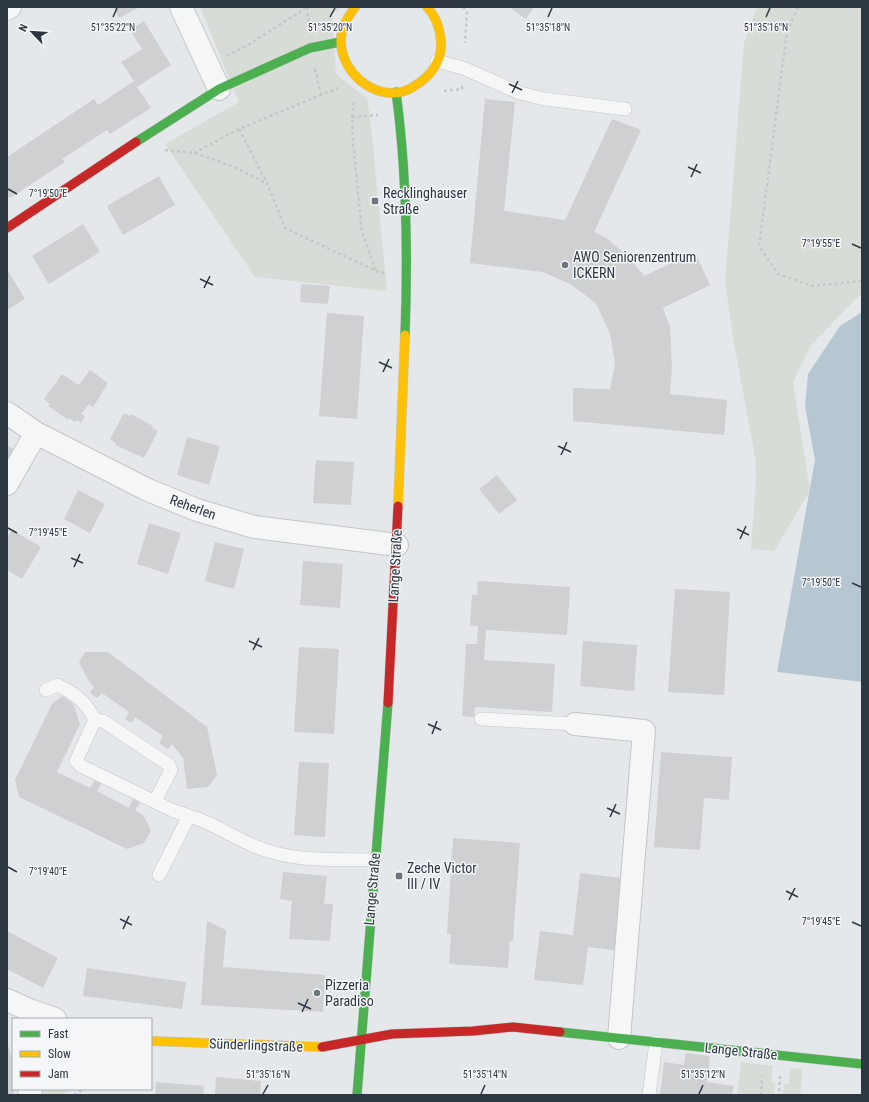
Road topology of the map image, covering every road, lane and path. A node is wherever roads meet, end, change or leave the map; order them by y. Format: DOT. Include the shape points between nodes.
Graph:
graph roads {
  1 [pos="10,7"];
  2 [pos="181,7"];
  3 [pos="307,7"];
  4 [pos="355,7"];
  5 [pos="427,7"];
  6 [pos="798,7"];
  7 [pos="7,9"];
  8 [pos="340,42"];
  9 [pos="437,61"];
  10 [pos="209,66"];
  11 [pos="357,79"];
  12 [pos="219,89"];
  13 [pos="396,92"];
  14 [pos="625,109"];
  15 [pos="239,129"];
  16 [pos="129,146"];
  17 [pos="194,153"];
  18 [pos="267,183"];
  19 [pos="7,228"];
  20 [pos="376,271"];
  21 [pos="407,275"];
  22 [pos="862,281"];
  23 [pos="7,413"];
  24 [pos="36,433"];
  25 [pos="7,484"];
  26 [pos="396,545"];
  27 [pos="46,690"];
  28 [pos="481,719"];
  29 [pos="95,720"];
  30 [pos="575,724"];
  31 [pos="155,801"];
  32 [pos="189,816"];
  33 [pos="374,860"];
  34 [pos="159,875"];
  35 [pos="7,1000"];
  36 [pos="30,1015"];
  37 [pos="49,1018"];
  38 [pos="619,1038"];
  39 [pos="360,1040"];
  40 [pos="152,1041"];
  41 [pos="656,1042"];
  42 [pos="862,1064"];
  43 [pos="357,1095"];
  44 [pos="649,1095"];
  1 -- 7 [label="street"];
  2 -- 10 [label="street"];
  3 -- 10 [label="path" via="248,45"];
  4 -- 8 [label="main road" via="348,15"];
  5 -- 9 [label="main road" via="438,24 442,39"];
  6 -- 22 [label="path" via="787,31 759,246 778,274 812,286"];
  8 -- 11 [label="main road" via="342,56 348,69"];
  8 -- 12 [label="main road" via="310,48"];
  9 -- 13 [label="main road" via="424,80 411,88"];
  9 -- 14 [label="lane" via="463,68 520,93 544,99"];
  10 -- 12 [label="street"];
  11 -- 13 [label="main road" via="368,87 382,92"];
  11 -- 15 [label="path"];
  11 -- 20 [label="path" via="352,117 362,232"];
  12 -- 16 [label="main road"];
  13 -- 21 [label="main road, Lange Straße" via="405,173"];
  15 -- 17 [label="path"];
  15 -- 18 [label="path"];
  16 -- 17 [label="path"];
  16 -- 19 [label="main road"];
  17 -- 18 [label="path" via="232,166"];
  18 -- 20 [label="path" via="285,228"];
  20 -- 21 [label="path"];
  21 -- 26 [label="main road, Lange Straße"];
  23 -- 24 [label="street, Reherlen"];
  24 -- 25 [label="street"];
  24 -- 26 [label="street, Reherlen" via="148,490 197,510 254,527"];
  26 -- 33 [label="main road, Lange Straße" via="382,791"];
  27 -- 29 [label="lane" via="57,685 72,692 82,699"];
  28 -- 30 [label="lane"];
  29 -- 31 [label="lane" via="104,721 169,765 171,770"];
  29 -- 31 [label="lane" via="76,761 81,766"];
  30 -- 38 [label="street" via="644,731"];
  31 -- 32 [label="lane"];
  32 -- 33 [label="lane" via="204,820 261,849 278,854"];
  32 -- 34 [label="lane"];
  33 -- 39 [label="main road, Lange Straße"];
  35 -- 36 [label="street"];
  36 -- 37 [label="street"];
  38 -- 39 [label="main road, Lange Straße" via="513,1027 392,1034"];
  38 -- 41 [label="main road, Lange Straße"];
  39 -- 40 [label="main road, Sünderlingstraße" via="322,1047"];
  39 -- 43 [label="main road, Lange Straße"];
  41 -- 42 [label="main road, Lange Straße"];
  41 -- 44 [label="lane"];
}
